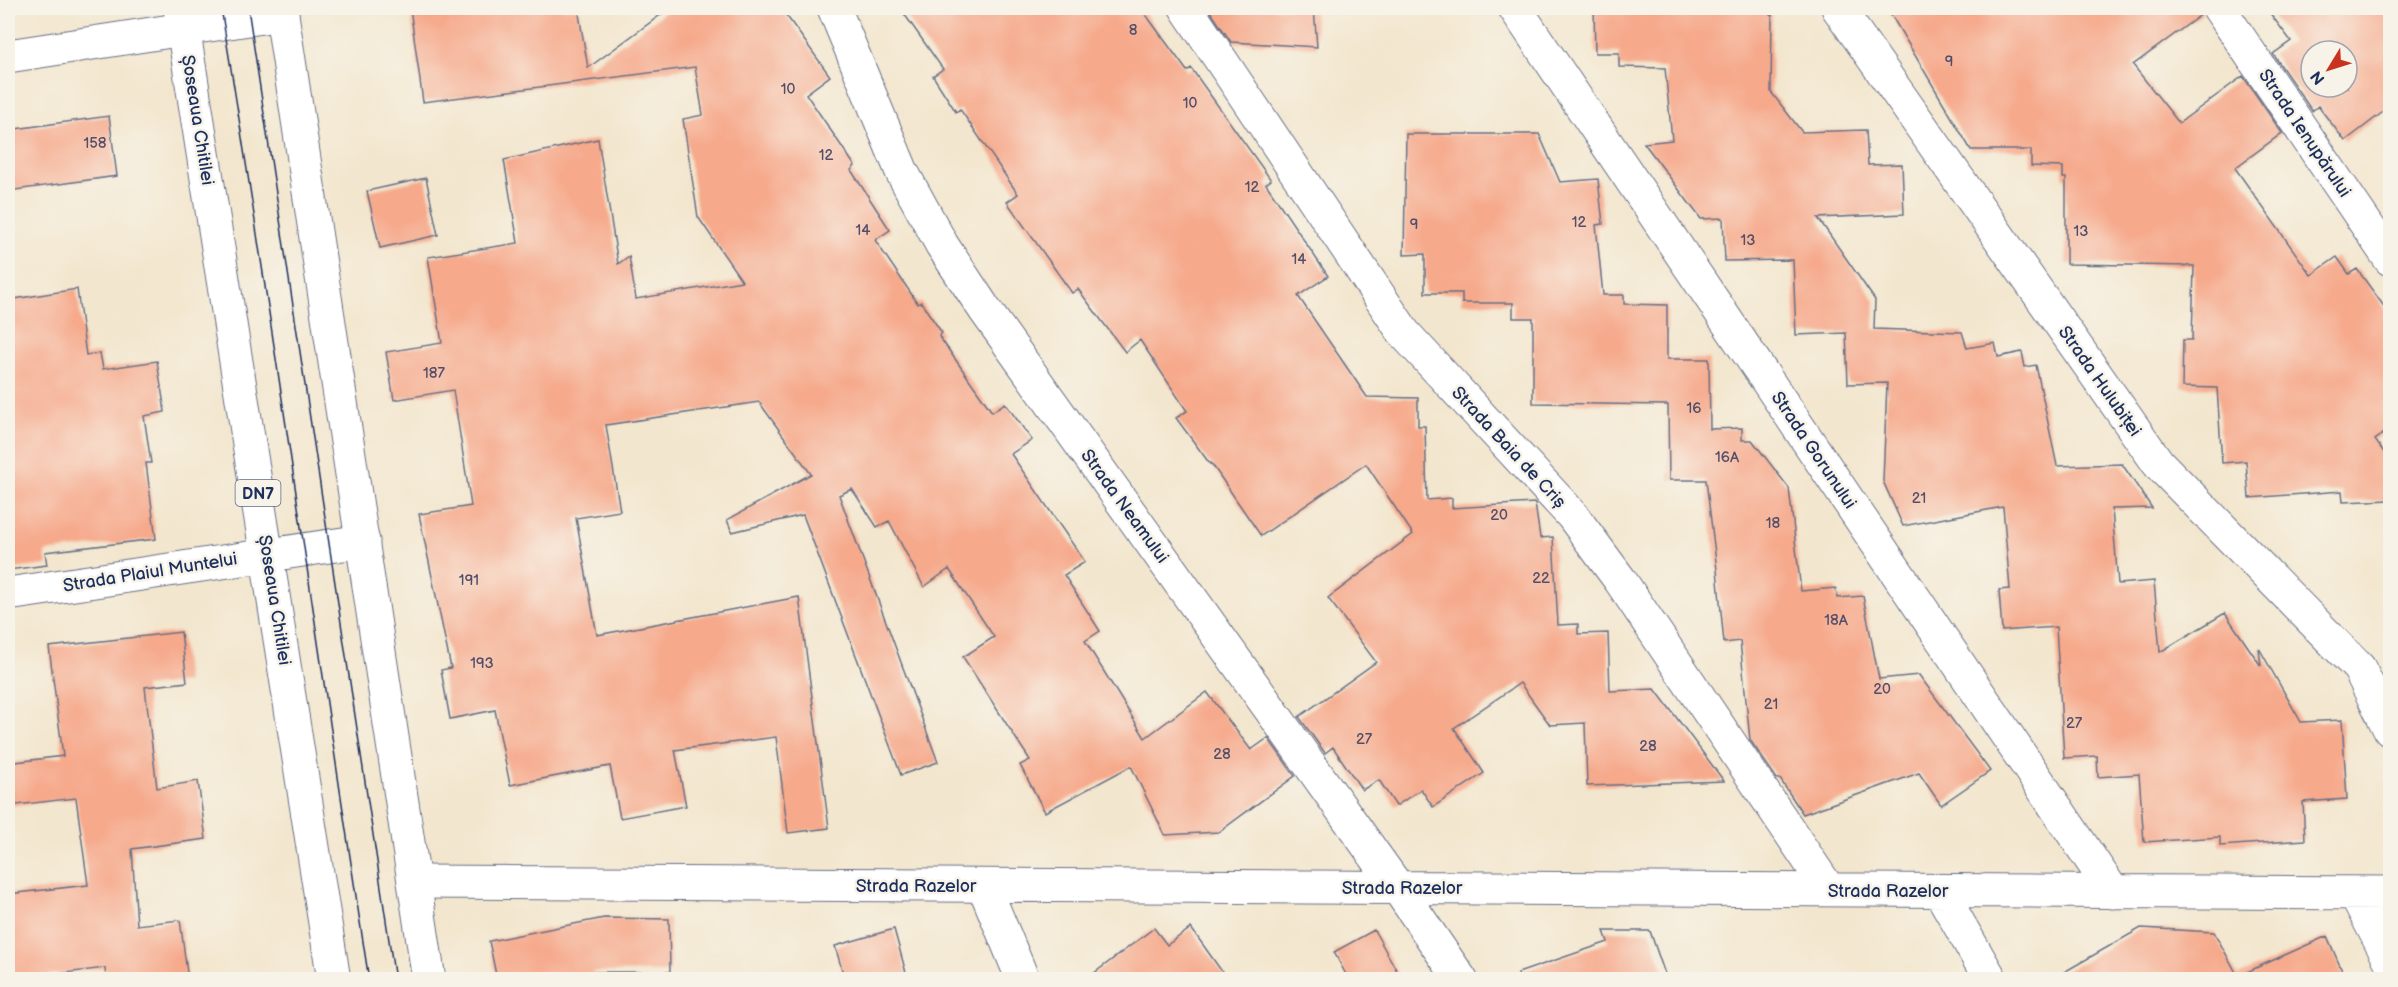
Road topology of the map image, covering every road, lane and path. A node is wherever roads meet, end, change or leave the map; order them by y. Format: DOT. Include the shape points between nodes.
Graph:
graph roads {
  1 [pos="834,8"];
  2 [pos="1186,8"];
  3 [pos="1515,8"];
  4 [pos="1838,8"];
  5 [pos="2219,8"];
  6 [pos="282,11"];
  7 [pos="182,18"];
  8 [pos="8,56"];
  9 [pos="2391,259"];
  10 [pos="363,541"];
  11 [pos="268,555"];
  12 [pos="8,594"];
  13 [pos="2391,730"];
  14 [pos="414,882"];
  15 [pos="984,886"];
  16 [pos="1398,888"];
  17 [pos="1829,890"];
  18 [pos="1940,891"];
  19 [pos="2113,892"];
  20 [pos="2355,892"];
  21 [pos="2391,893"];
  22 [pos="2391,960"];
  23 [pos="334,980"];
  24 [pos="429,980"];
  25 [pos="1023,980"];
  26 [pos="1461,980"];
  27 [pos="1991,980"];
  1 -- 16 [label="street, Strada Neamului" via="902,172 942,245"];
  2 -- 17 [label="street, Strada Baia de Criș" via="1404,333 1572,515"];
  3 -- 19 [label="street, Strada Gorunului"];
  4 -- 13 [label="street, Strada Hulubiței" via="2158,463 2359,668"];
  5 -- 9 [label="street, Strada Ienupărului"];
  6 -- 7 [label="street"];
  6 -- 10 [label="street"];
  7 -- 8 [label="street"];
  7 -- 11 [label="street, Șoseaua Chitilei / DN7"];
  10 -- 11 [label="street, Strada Plaiul Muntelui"];
  10 -- 14 [label="street"];
  11 -- 12 [label="street, Strada Plaiul Muntelui"];
  11 -- 23 [label="street, Șoseaua Chitilei / DN7"];
  14 -- 15 [label="street, Strada Razelor"];
  14 -- 24 [label="street"];
  15 -- 16 [label="street, Strada Razelor"];
  15 -- 25 [label="street"];
  16 -- 17 [label="street, Strada Razelor"];
  16 -- 26 [label="street, Strada Neamului"];
  17 -- 18 [label="street, Strada Razelor"];
  18 -- 19 [label="street, Strada Razelor"];
  18 -- 27 [label="street"];
  19 -- 20 [label="street, Strada Razelor"];
  20 -- 21 [label="street, Strada Razelor"];
  20 -- 22 [label="street"];
}
